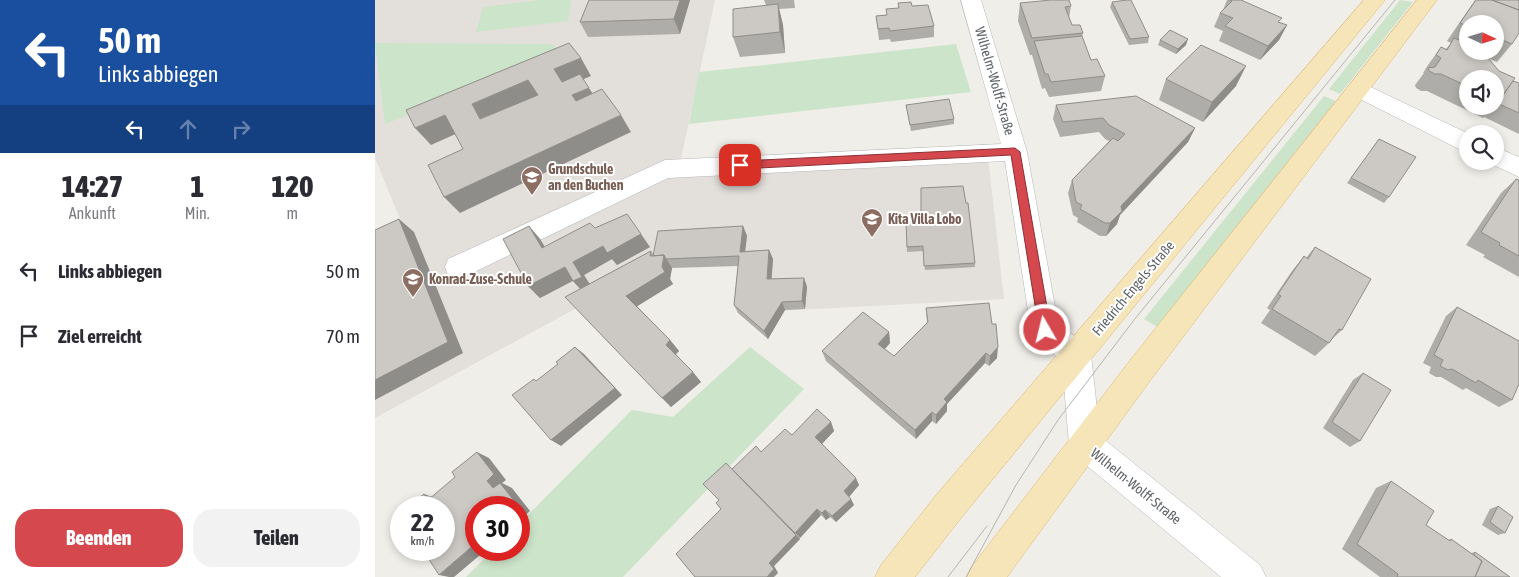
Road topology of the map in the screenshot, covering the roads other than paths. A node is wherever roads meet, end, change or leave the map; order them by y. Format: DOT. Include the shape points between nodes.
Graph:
graph roads {
  1 [pos="971,0"];
  2 [pos="1427,0"];
  3 [pos="1370,1"];
  4 [pos="1358,89"];
  5 [pos="1459,139"];
  6 [pos="1015,152"];
  7 [pos="1504,160"];
  8 [pos="1519,168"];
  9 [pos="458,267"];
  10 [pos="1076,356"];
  11 [pos="1085,444"];
  12 [pos="893,577"];
  13 [pos="985,577"];
  14 [pos="1248,577"];
  1 -- 6 [label="street, Wilhelm-Wolff-Straße"];
  2 -- 4 [label="main road"];
  3 -- 10 [label="main road, Friedrich-Engels-Straße"];
  4 -- 5 [label="street"];
  4 -- 11 [label="main road"];
  6 -- 9 [label="street" via="665,169"];
  6 -- 10 [label="street, Wilhelm-Wolff-Straße" via="1045,330"];
  7 -- 8 [label="street"];
  10 -- 11 [label="street, Wilhelm-Wolff-Straße"];
  10 -- 12 [label="main road, Friedrich-Engels-Straße"];
  11 -- 13 [label="main road"];
  11 -- 14 [label="street, Wilhelm-Wolff-Straße"];
}
